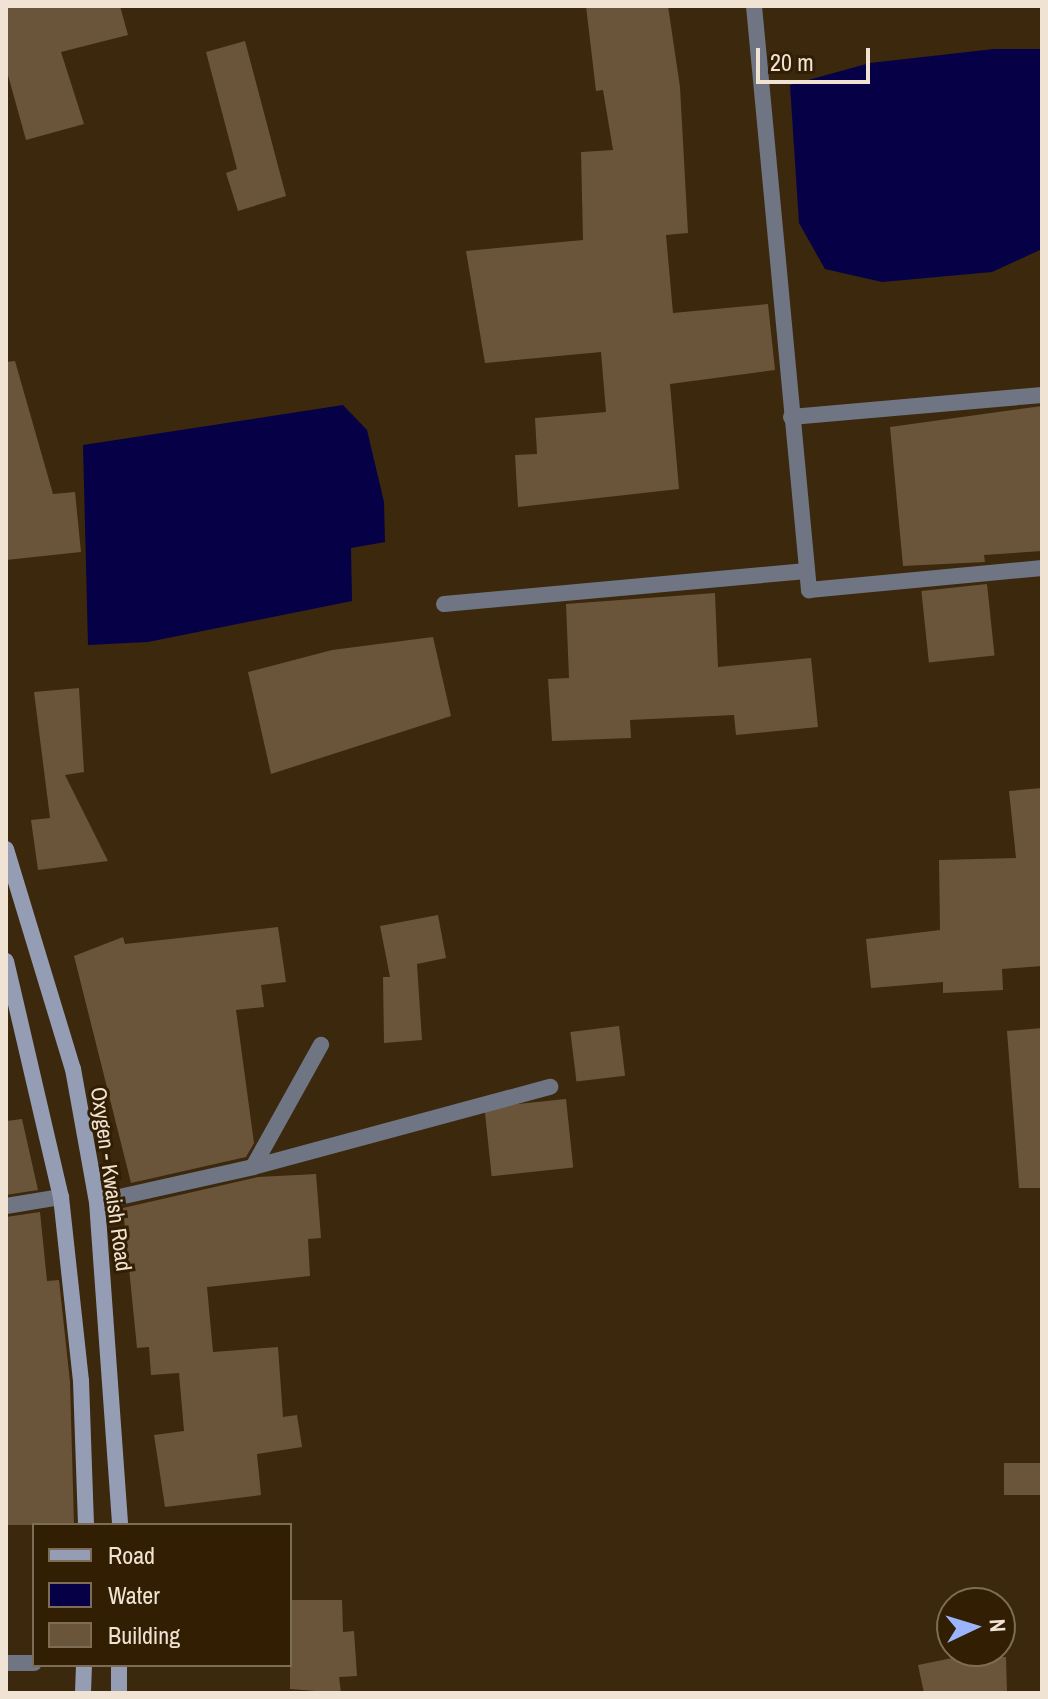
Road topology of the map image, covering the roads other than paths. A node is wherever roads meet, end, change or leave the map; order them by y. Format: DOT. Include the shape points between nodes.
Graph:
graph roads {
  1 [pos="754,6"];
  2 [pos="1042,395"];
  3 [pos="791,417"];
  4 [pos="1042,568"];
  5 [pos="807,571"];
  6 [pos="444,604"];
  7 [pos="6,849"];
  8 [pos="6,961"];
  9 [pos="321,1045"];
  10 [pos="550,1087"];
  11 [pos="253,1167"];
  12 [pos="61,1197"];
  13 [pos="97,1202"];
  14 [pos="6,1206"];
  15 [pos="86,1523"];
  16 [pos="120,1523"];
  17 [pos="6,1663"];
  18 [pos="32,1663"];
  19 [pos="84,1667"];
  20 [pos="119,1667"];
  21 [pos="83,1693"];
  22 [pos="119,1693"];
  1 -- 3 [label="street"];
  2 -- 3 [label="street"];
  3 -- 5 [label="street"];
  4 -- 5 [label="street" via="809,590"];
  5 -- 6 [label="street"];
  7 -- 13 [label="main road, Oxygen - Kwaish Road" via="73,1069"];
  8 -- 12 [label="main road"];
  9 -- 11 [label="street"];
  10 -- 11 [label="street"];
  11 -- 13 [label="street"];
  12 -- 14 [label="street"];
  12 -- 15 [label="main road" via="81,1381"];
  13 -- 16 [label="main road, Oxygen - Kwaish Road"];
  17 -- 18 [label="street"];
  19 -- 21 [label="main road"];
  20 -- 22 [label="main road"];
}
